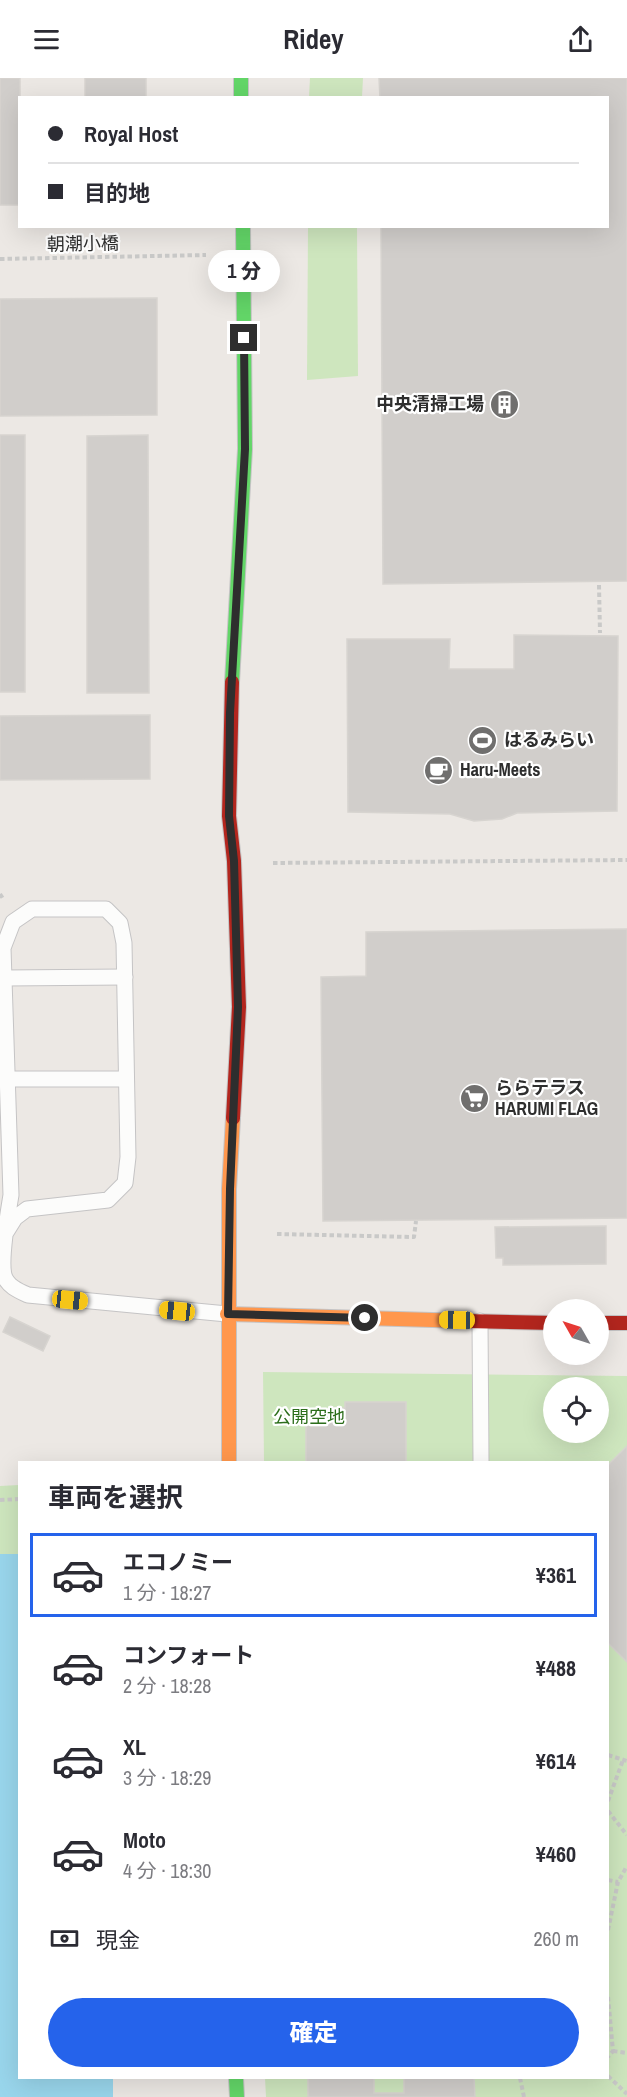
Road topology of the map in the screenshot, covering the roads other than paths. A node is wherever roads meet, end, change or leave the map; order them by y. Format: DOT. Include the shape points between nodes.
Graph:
graph roads {
  1 [pos="241,78"];
  2 [pos="241,96"];
  3 [pos="243,228"];
  4 [pos="125,977"];
  5 [pos="5,978"];
  6 [pos="7,1079"];
  7 [pos="126,1079"];
  8 [pos="11,1195"];
  9 [pos="27,1209"];
  10 [pos="5,1234"];
  11 [pos="228,1314"];
  12 [pos="480,1321"];
  13 [pos="543,1323"];
  14 [pos="609,1323"];
  15 [pos="627,1323"];
  16 [pos="229,1461"];
  17 [pos="481,1461"];
  18 [pos="236,2079"];
  19 [pos="237,2097"];
  1 -- 2 [label="street"];
  3 -- 11 [label="street" via="245,449 230,713 229,816 238,1007"];
  4 -- 5 [label="lane"];
  4 -- 5 [label="lane" via="120,923 106,909 32,909 13,922 3,948"];
  4 -- 7 [label="lane"];
  5 -- 6 [label="lane"];
  6 -- 7 [label="lane"];
  6 -- 8 [label="lane"];
  7 -- 9 [label="lane" via="125,1183 108,1200"];
  8 -- 9 [label="lane"];
  8 -- 10 [label="lane"];
  9 -- 10 [label="lane" via="15,1218"];
  10 -- 11 [label="lane" via="4,1275 14,1289 28,1295"];
  11 -- 12 [label="street"];
  11 -- 16 [label="street"];
  12 -- 13 [label="street"];
  12 -- 17 [label="lane"];
  14 -- 15 [label="street"];
  18 -- 19 [label="street"];
}
